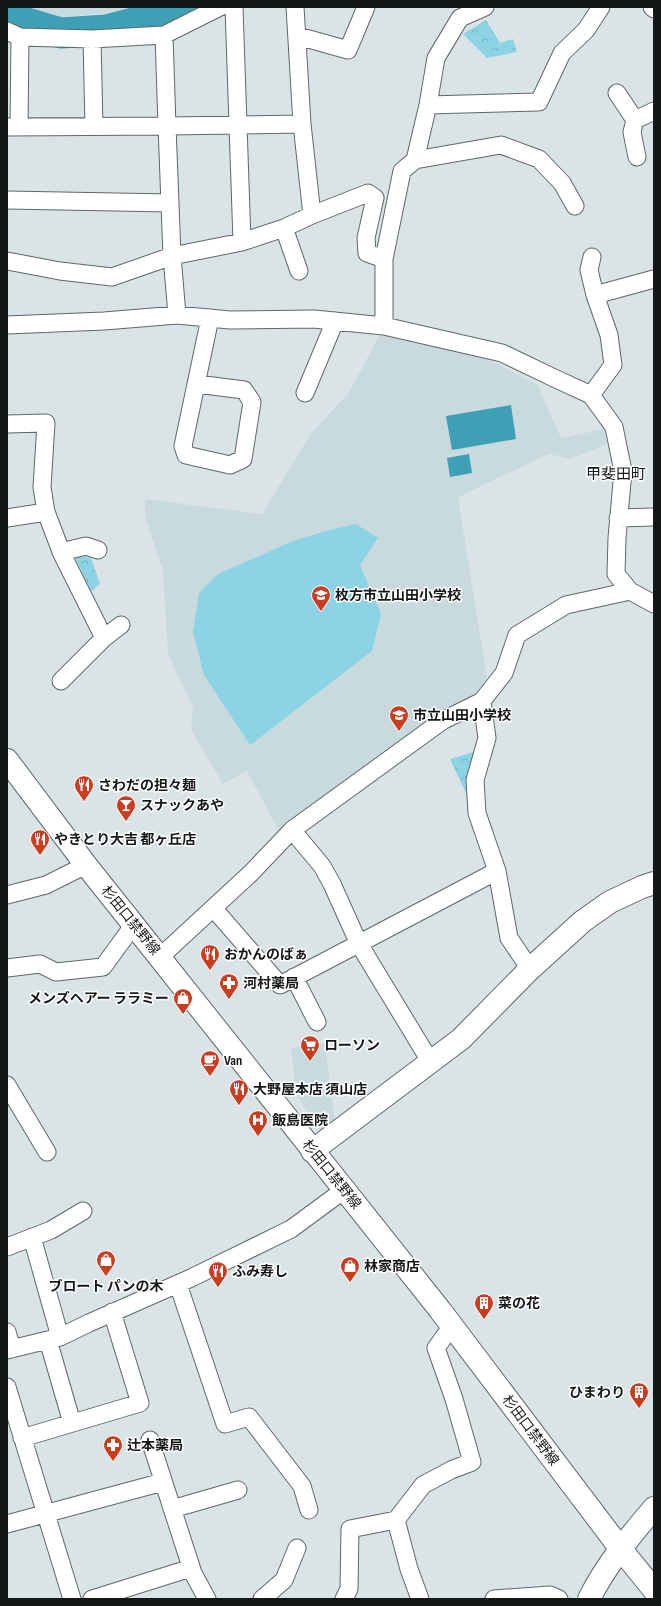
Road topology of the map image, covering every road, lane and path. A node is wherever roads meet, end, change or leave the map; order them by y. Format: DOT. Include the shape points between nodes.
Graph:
graph roads {
  1 [pos="220,7"];
  2 [pos="234,7"];
  3 [pos="296,7"];
  4 [pos="366,7"];
  5 [pos="485,7"];
  6 [pos="601,7"];
  7 [pos="14,34"];
  8 [pos="164,35"];
  9 [pos="298,36"];
  10 [pos="92,39"];
  11 [pos="617,92"];
  12 [pos="428,105"];
  13 [pos="654,111"];
  14 [pos="635,120"];
  15 [pos="302,124"];
  16 [pos="238,125"];
  17 [pos="94,126"];
  18 [pos="167,126"];
  19 [pos="13,127"];
  20 [pos="637,157"];
  21 [pos="414,160"];
  22 [pos="7,200"];
  23 [pos="170,203"];
  24 [pos="576,206"];
  25 [pos="312,215"];
  26 [pos="284,228"];
  27 [pos="242,242"];
  28 [pos="172,256"];
  29 [pos="592,257"];
  30 [pos="384,259"];
  31 [pos="7,261"];
  32 [pos="299,271"];
  33 [pos="654,280"];
  34 [pos="595,295"];
  35 [pos="177,315"];
  36 [pos="210,318"];
  37 [pos="335,321"];
  38 [pos="7,325"];
  39 [pos="384,326"];
  40 [pos="197,384"];
  41 [pos="305,394"];
  42 [pos="591,395"];
  43 [pos="7,424"];
  44 [pos="46,512"];
  45 [pos="654,516"];
  46 [pos="7,518"];
  47 [pos="618,518"];
  48 [pos="98,550"];
  49 [pos="60,552"];
  50 [pos="630,591"];
  51 [pos="654,604"];
  52 [pos="121,625"];
  53 [pos="104,638"];
  54 [pos="61,681"];
  55 [pos="482,701"];
  56 [pos="7,760"];
  57 [pos="292,830"];
  58 [pos="86,865"];
  59 [pos="497,871"];
  60 [pos="654,884"];
  61 [pos="7,896"];
  62 [pos="214,908"];
  63 [pos="137,928"];
  64 [pos="358,944"];
  65 [pos="160,957"];
  66 [pos="7,968"];
  67 [pos="530,969"];
  68 [pos="294,977"];
  69 [pos="317,1022"];
  70 [pos="430,1061"];
  71 [pos="7,1085"];
  72 [pos="312,1150"];
  73 [pos="46,1152"];
  74 [pos="344,1190"];
  75 [pos="83,1211"];
  76 [pos="32,1237"];
  77 [pos="7,1247"];
  78 [pos="178,1284"];
  79 [pos="112,1312"];
  80 [pos="452,1326"];
  81 [pos="7,1332"];
  82 [pos="54,1339"];
  83 [pos="9,1350"];
  84 [pos="7,1387"];
  85 [pos="72,1423"];
  86 [pos="22,1438"];
  87 [pos="150,1440"];
  88 [pos="163,1482"];
  89 [pos="238,1490"];
  90 [pos="654,1508"];
  91 [pos="172,1510"];
  92 [pos="309,1510"];
  93 [pos="45,1513"];
  94 [pos="396,1520"];
  95 [pos="7,1524"];
  96 [pos="297,1548"];
  97 [pos="620,1548"];
  98 [pos="191,1568"];
  99 [pos="654,1590"];
  100 [pos="72,1599"];
  101 [pos="92,1599"];
  102 [pos="207,1599"];
  103 [pos="262,1599"];
  104 [pos="344,1599"];
  105 [pos="420,1599"];
  106 [pos="494,1599"];
  107 [pos="559,1599"];
  108 [pos="589,1599"];
  1 -- 8 [label="street"];
  2 -- 16 [label="street"];
  3 -- 9 [label="street"];
  4 -- 9 [label="street" via="348,50"];
  5 -- 12 [label="street" via="460,18 436,58"];
  6 -- 12 [label="street" via="586,30 562,53 539,102"];
  7 -- 10 [label="street"];
  7 -- 19 [label="street"];
  8 -- 10 [label="street"];
  8 -- 18 [label="street"];
  9 -- 15 [label="street"];
  10 -- 17 [label="street"];
  11 -- 14 [label="street"];
  12 -- 21 [label="street"];
  13 -- 14 [label="street"];
  14 -- 20 [label="street" via="632,132"];
  15 -- 16 [label="street"];
  15 -- 25 [label="street"];
  16 -- 18 [label="street"];
  16 -- 27 [label="street"];
  17 -- 18 [label="street"];
  17 -- 19 [label="street"];
  18 -- 23 [label="street"];
  21 -- 24 [label="street" via="501,145 539,159 562,184"];
  21 -- 30 [label="street" via="402,171"];
  22 -- 23 [label="street"];
  23 -- 28 [label="street"];
  25 -- 26 [label="street"];
  25 -- 30 [label="street" via="368,193 374,198 366,238 367,253"];
  26 -- 27 [label="street"];
  26 -- 32 [label="street"];
  27 -- 28 [label="street"];
  28 -- 31 [label="street" via="112,277"];
  28 -- 35 [label="street"];
  29 -- 34 [label="street" via="589,270"];
  30 -- 39 [label="street"];
  33 -- 34 [label="street"];
  34 -- 42 [label="street" via="609,336 613,365"];
  35 -- 36 [label="street"];
  35 -- 38 [label="street"];
  36 -- 37 [label="street" via="314,318"];
  36 -- 40 [label="street"];
  37 -- 39 [label="street"];
  37 -- 41 [label="street"];
  39 -- 42 [label="street" via="502,353"];
  40 -- 40 [label="street" via="183,446 186,455 230,465 243,459 252,402 244,390"];
  42 -- 47 [label="street" via="614,427 623,471"];
  43 -- 44 [label="street" via="46,423 42,487"];
  44 -- 46 [label="street"];
  44 -- 49 [label="street"];
  45 -- 47 [label="street"];
  47 -- 50 [label="street" via="616,574"];
  48 -- 49 [label="street" via="86,546"];
  49 -- 53 [label="street"];
  50 -- 51 [label="street"];
  50 -- 55 [label="street" via="566,605 517,635 504,673"];
  52 -- 53 [label="street"];
  53 -- 54 [label="street"];
  55 -- 57 [label="street" via="442,721"];
  55 -- 59 [label="street" via="487,738 475,780 477,813"];
  56 -- 58 [label="main road, 杉田口禁野線"];
  57 -- 62 [label="street"];
  57 -- 64 [label="street" via="332,884"];
  58 -- 61 [label="street" via="46,885"];
  58 -- 63 [label="main road, 杉田口禁野線"];
  59 -- 64 [label="street"];
  59 -- 67 [label="street" via="509,938"];
  60 -- 67 [label="main road" via="610,902 583,921"];
  62 -- 65 [label="street"];
  62 -- 68 [label="street" via="280,985"];
  63 -- 65 [label="main road, 杉田口禁野線"];
  63 -- 66 [label="street" via="130,930 103,967 56,972 40,964"];
  64 -- 68 [label="street"];
  64 -- 70 [label="street"];
  65 -- 72 [label="main road, 杉田口禁野線"];
  67 -- 70 [label="main road" via="461,1039"];
  68 -- 69 [label="street"];
  70 -- 72 [label="main road"];
  71 -- 73 [label="street"];
  72 -- 74 [label="main road, 杉田口禁野線"];
  74 -- 78 [label="street" via="291,1229"];
  74 -- 80 [label="main road, 杉田口禁野線"];
  75 -- 76 [label="street" via="51,1230"];
  76 -- 77 [label="street"];
  76 -- 82 [label="street"];
  78 -- 79 [label="street"];
  78 -- 92 [label="street" via="225,1424 249,1417 302,1486"];
  79 -- 82 [label="street"];
  79 -- 85 [label="street" via="140,1403"];
  80 -- 94 [label="street" via="436,1348 472,1462 423,1485"];
  80 -- 97 [label="main road, 杉田口禁野線"];
  81 -- 83 [label="street"];
  82 -- 83 [label="street"];
  82 -- 85 [label="street"];
  84 -- 86 [label="street"];
  85 -- 86 [label="street"];
  86 -- 93 [label="street"];
  87 -- 88 [label="street"];
  88 -- 91 [label="street"];
  88 -- 93 [label="street"];
  89 -- 91 [label="street"];
  90 -- 97 [label="main road"];
  91 -- 98 [label="street"];
  93 -- 95 [label="street"];
  93 -- 100 [label="street"];
  94 -- 104 [label="street" via="350,1529 349,1589"];
  94 -- 105 [label="street"];
  96 -- 103 [label="street" via="284,1580"];
  97 -- 99 [label="main road, 杉田口禁野線"];
  97 -- 108 [label="main road"];
  98 -- 101 [label="street"];
  98 -- 102 [label="street"];
  106 -- 107 [label="street" via="550,1595"];
}
